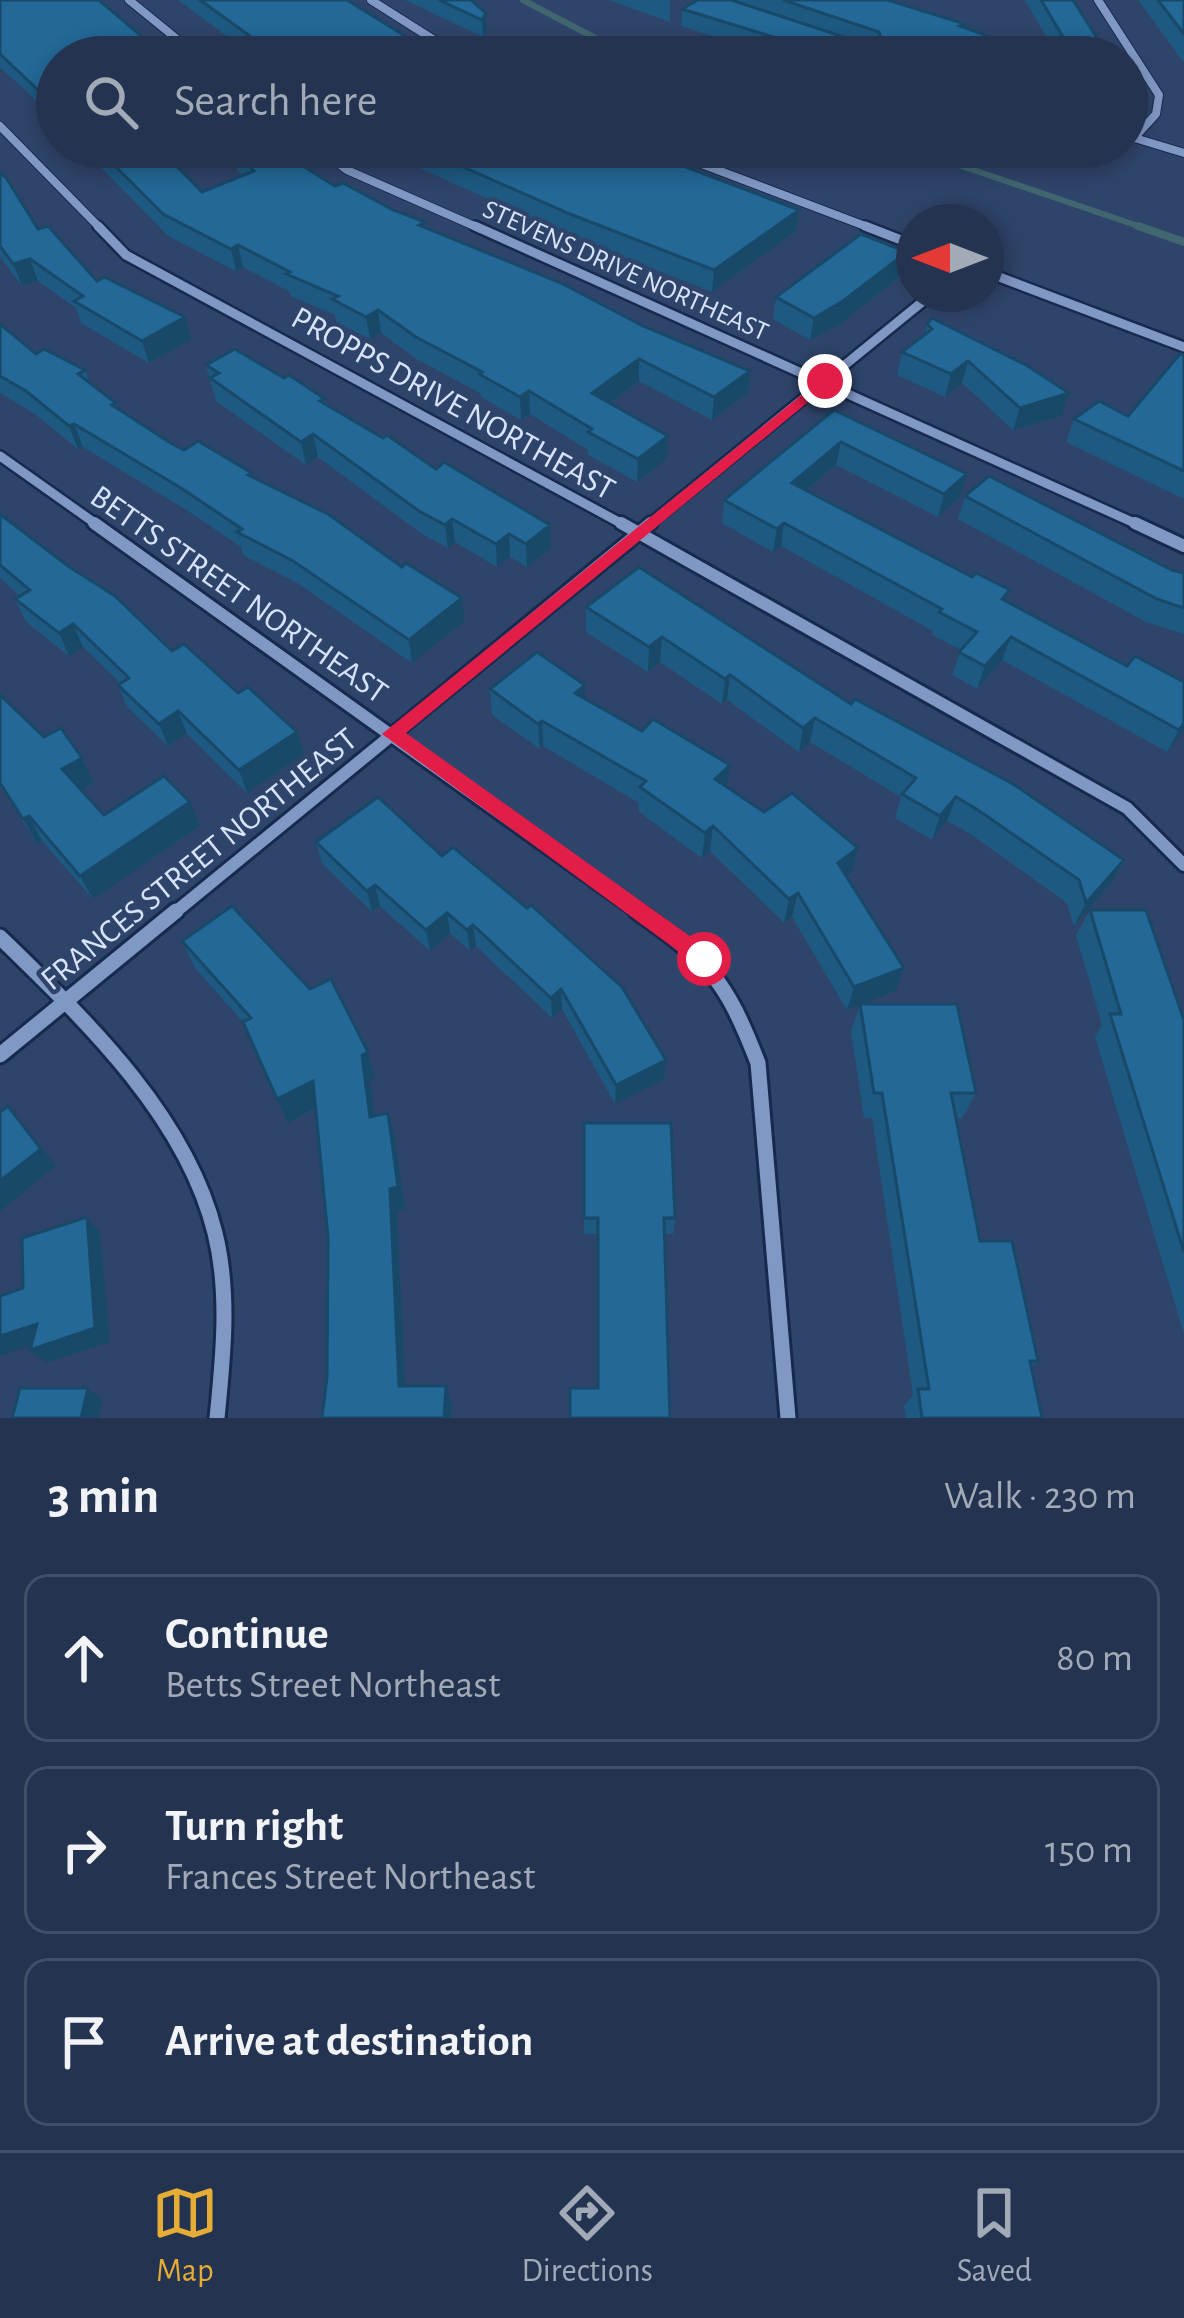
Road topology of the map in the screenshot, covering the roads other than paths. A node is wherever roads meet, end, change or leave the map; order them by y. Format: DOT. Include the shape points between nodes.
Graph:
graph roads {
  1 [pos="129,0"];
  2 [pos="371,0"];
  3 [pos="1098,0"];
  4 [pos="173,36"];
  5 [pos="428,36"];
  6 [pos="1121,36"];
  7 [pos="1148,78"];
  8 [pos="1148,122"];
  9 [pos="0,126"];
  10 [pos="1148,142"];
  11 [pos="1184,153"];
  12 [pos="36,163"];
  13 [pos="41,168"];
  14 [pos="344,168"];
  15 [pos="712,168"];
  16 [pos="896,238"];
  17 [pos="1004,279"];
  18 [pos="910,312"];
  19 [pos="1184,347"];
  20 [pos="825,381"];
  21 [pos="0,456"];
  22 [pos="638,533"];
  23 [pos="1184,546"];
  24 [pos="392,734"];
  25 [pos="1184,865"];
  26 [pos="0,937"];
  27 [pos="66,1002"];
  28 [pos="0,1054"];
  29 [pos="217,1418"];
  30 [pos="788,1418"];
  1 -- 4 [label="street"];
  2 -- 5 [label="street"];
  3 -- 6 [label="street"];
  7 -- 8 [label="street" via="1161,107"];
  9 -- 12 [label="street, PROPPS DRIVE NORTHEAST"];
  10 -- 11 [label="street"];
  13 -- 22 [label="street, PROPPS DRIVE NORTHEAST" via="126,255"];
  14 -- 20 [label="street, STEVENS DRIVE NORTHEAST"];
  15 -- 16 [label="street"];
  17 -- 19 [label="street"];
  18 -- 20 [label="street, FRANCES STREET NORTHEAST"];
  20 -- 22 [label="street, FRANCES STREET NORTHEAST"];
  20 -- 23 [label="street, STEVENS DRIVE NORTHEAST"];
  21 -- 24 [label="street, BETTS STREET NORTHEAST"];
  22 -- 24 [label="street, FRANCES STREET NORTHEAST"];
  22 -- 25 [label="street, PROPPS DRIVE NORTHEAST" via="1127,808"];
  24 -- 27 [label="street, FRANCES STREET NORTHEAST"];
  24 -- 30 [label="street, BETTS STREET NORTHEAST" via="704,959 738,1011 758,1063"];
  26 -- 27 [label="street"];
  27 -- 28 [label="street, FRANCES STREET NORTHEAST"];
  27 -- 29 [label="street" via="187,1156 214,1229 223,1281"];
}
